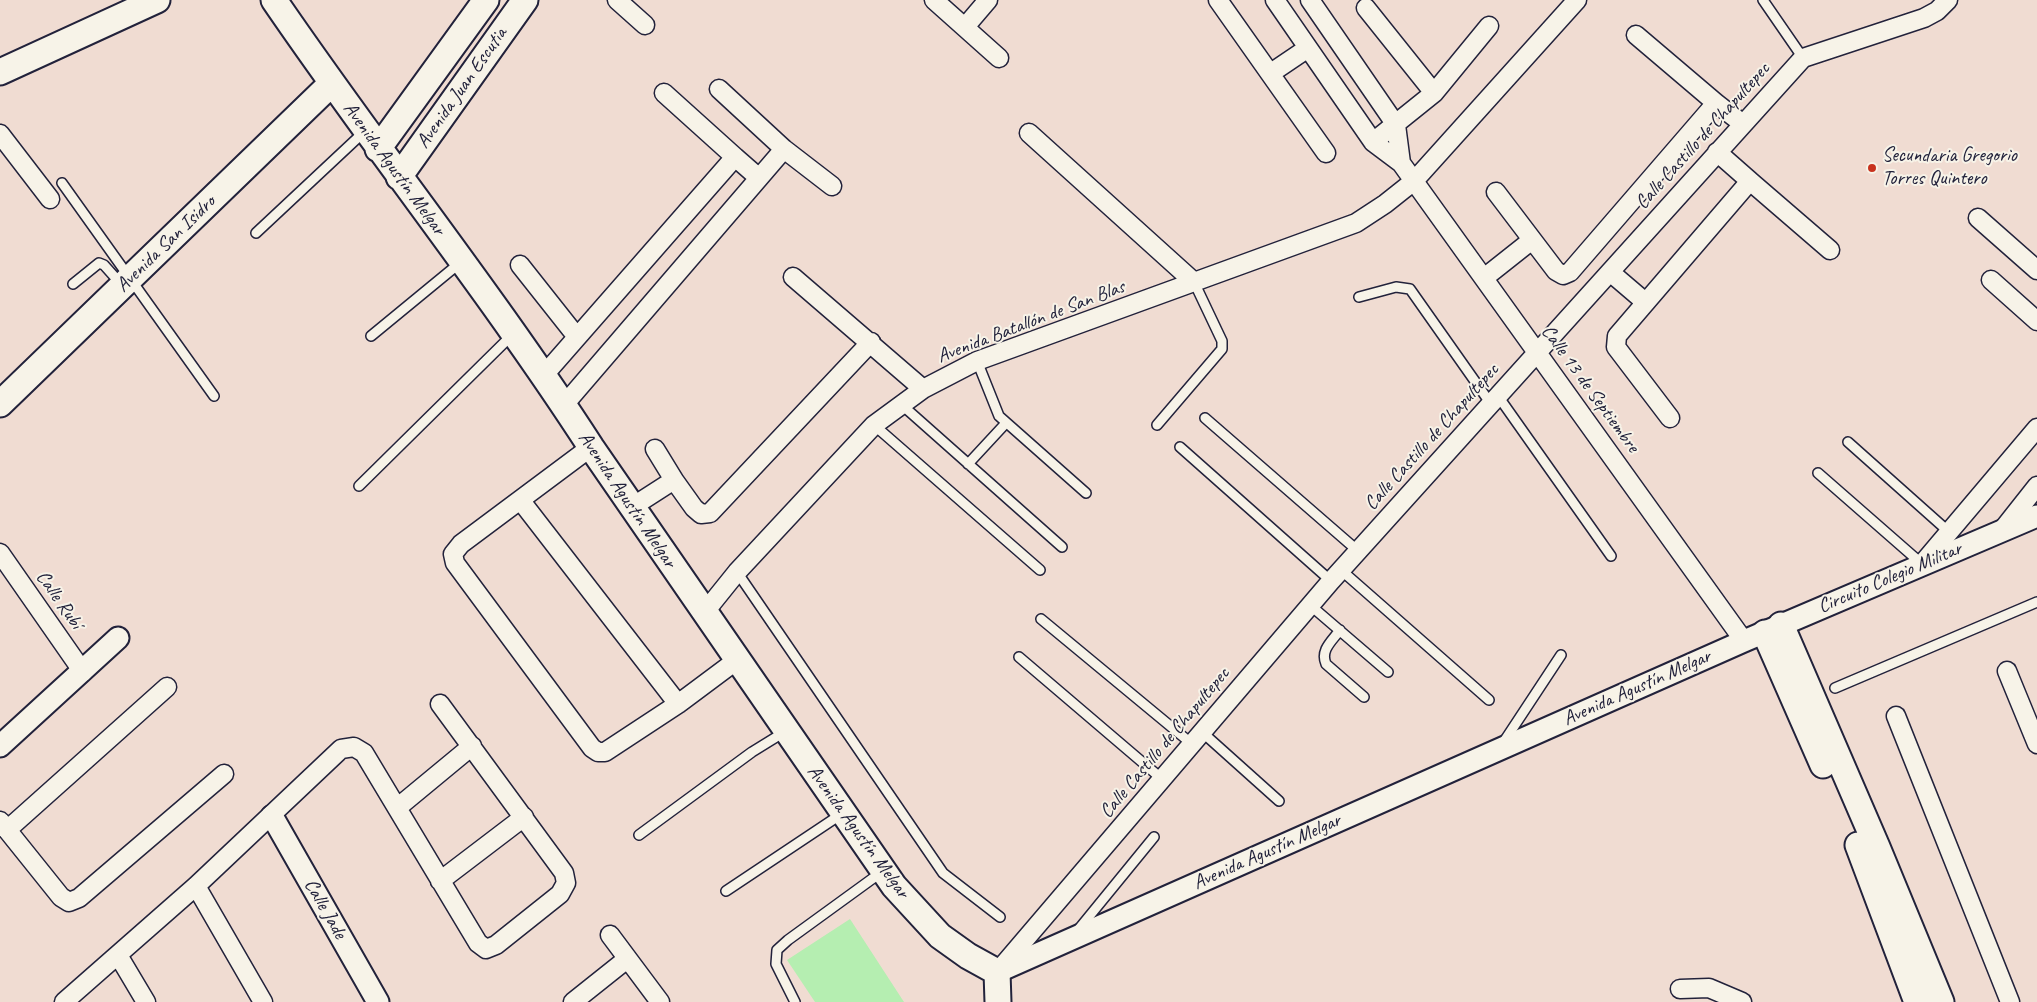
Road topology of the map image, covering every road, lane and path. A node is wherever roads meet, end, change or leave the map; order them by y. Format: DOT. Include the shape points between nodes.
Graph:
graph roads {
  1 [pos="157,0"];
  2 [pos="274,0"];
  3 [pos="484,0"];
  4 [pos="526,0"];
  5 [pos="617,0"];
  6 [pos="987,0"];
  7 [pos="1218,0"];
  8 [pos="1274,0"];
  9 [pos="1310,0"];
  10 [pos="1577,0"];
  11 [pos="1763,0"];
  12 [pos="1948,0"];
  13 [pos="941,2"];
  14 [pos="1366,8"];
  15 [pos="645,25"];
  16 [pos="1489,26"];
  17 [pos="964,27"];
  18 [pos="1636,35"];
  19 [pos="1308,48"];
  20 [pos="999,58"];
  21 [pos="1803,58"];
  22 [pos="0,72"];
  23 [pos="1271,73"];
  24 [pos="331,84"];
  25 [pos="720,89"];
  26 [pos="1434,93"];
  27 [pos="664,94"];
  28 [pos="1716,103"];
  29 [pos="1743,124"];
  30 [pos="1396,125"];
  31 [pos="1028,133"];
  32 [pos="0,134"];
  33 [pos="372,140"];
  34 [pos="1373,142"];
  35 [pos="784,149"];
  36 [pos="1717,152"];
  37 [pos="1326,154"];
  38 [pos="736,157"];
  39 [pos="1401,163"];
  40 [pos="400,177"];
  41 [pos="759,178"];
  42 [pos="1750,180"];
  43 [pos="1414,181"];
  44 [pos="62,183"];
  45 [pos="832,186"];
  46 [pos="1496,192"];
  47 [pos="50,199"];
  48 [pos="1978,218"];
  49 [pos="256,233"];
  50 [pos="1532,240"];
  51 [pos="1830,250"];
  52 [pos="462,262"];
  53 [pos="520,264"];
  54 [pos="2037,270"];
  55 [pos="1610,272"];
  56 [pos="793,277"];
  57 [pos="1484,278"];
  58 [pos="1991,280"];
  59 [pos="126,282"];
  60 [pos="1194,282"];
  61 [pos="74,284"];
  62 [pos="1359,297"];
  63 [pos="1644,301"];
  64 [pos="2037,321"];
  65 [pos="514,334"];
  66 [pos="371,336"];
  67 [pos="577,337"];
  68 [pos="871,342"];
  69 [pos="1537,352"];
  70 [pos="977,361"];
  71 [pos="544,375"];
  72 [pos="923,389"];
  73 [pos="214,396"];
  74 [pos="1494,400"];
  75 [pos="0,404"];
  76 [pos="564,405"];
  77 [pos="902,405"];
  78 [pos="1206,418"];
  79 [pos="1670,418"];
  80 [pos="1006,423"];
  81 [pos="1158,424"];
  82 [pos="874,425"];
  83 [pos="2037,428"];
  84 [pos="1848,442"];
  85 [pos="591,447"];
  86 [pos="1180,447"];
  87 [pos="655,449"];
  88 [pos="968,464"];
  89 [pos="1818,473"];
  90 [pos="674,480"];
  91 [pos="359,486"];
  92 [pos="2037,486"];
  93 [pos="1086,493"];
  94 [pos="521,500"];
  95 [pos="632,507"];
  96 [pos="2037,516"];
  97 [pos="2003,529"];
  98 [pos="1949,532"];
  99 [pos="1062,547"];
  100 [pos="1358,550"];
  101 [pos="0,553"];
  102 [pos="1611,556"];
  103 [pos="1922,564"];
  104 [pos="1040,570"];
  105 [pos="737,572"];
  106 [pos="1336,575"];
  107 [pos="2037,602"];
  108 [pos="1310,605"];
  109 [pos="704,613"];
  110 [pos="1041,619"];
  111 [pos="1340,630"];
  112 [pos="1763,633"];
  113 [pos="118,638"];
  114 [pos="1560,655"];
  115 [pos="1019,657"];
  116 [pos="737,660"];
  117 [pos="2007,671"];
  118 [pos="83,672"];
  119 [pos="1388,672"];
  120 [pos="167,688"];
  121 [pos="1835,688"];
  122 [pos="1364,697"];
  123 [pos="1489,700"];
  124 [pos="440,704"];
  125 [pos="678,704"];
  126 [pos="1896,716"];
  127 [pos="786,731"];
  128 [pos="1197,738"];
  129 [pos="2037,744"];
  130 [pos="0,746"];
  131 [pos="472,746"];
  132 [pos="1499,749"];
  133 [pos="224,774"];
  134 [pos="1162,779"];
  135 [pos="1279,801"];
  136 [pos="397,808"];
  137 [pos="843,813"];
  138 [pos="272,816"];
  139 [pos="524,817"];
  140 [pos="4,825"];
  141 [pos="639,835"];
  142 [pos="1154,837"];
  143 [pos="1870,851"];
  144 [pos="883,871"];
  145 [pos="440,881"];
  146 [pos="196,886"];
  147 [pos="726,891"];
  148 [pos="1000,918"];
  149 [pos="610,934"];
  150 [pos="1072,938"];
  151 [pos="118,955"];
  152 [pos="627,959"];
  153 [pos="997,972"];
  154 [pos="1680,989"];
  155 [pos="64,1002"];
  156 [pos="146,1002"];
  157 [pos="263,1002"];
  158 [pos="378,1002"];
  159 [pos="573,1002"];
  160 [pos="660,1002"];
  161 [pos="795,1002"];
  162 [pos="998,1002"];
  163 [pos="1742,1002"];
  164 [pos="1917,1002"];
  165 [pos="1940,1002"];
  166 [pos="2010,1002"];
  1 -- 22 [label="main road"];
  2 -- 24 [label="main road, Avenida Agustín Melgar"];
  3 -- 33 [label="main road, Avenida Juan Escutia"];
  4 -- 40 [label="main road, Avenida Juan Escutia"];
  5 -- 15 [label="street"];
  6 -- 17 [label="street"];
  7 -- 23 [label="street"];
  8 -- 19 [label="street, Calle 13 de Septiembre"];
  9 -- 30 [label="street, Calle 13 de Septiembre"];
  10 -- 43 [label="street, Avenida Batallón de San Blas"];
  11 -- 21 [label="lane"];
  12 -- 21 [label="street, Calle Castillo de Chapultepec" via="1924,18"];
  13 -- 17 [label="street"];
  14 -- 26 [label="street"];
  16 -- 26 [label="street"];
  17 -- 20 [label="street"];
  18 -- 28 [label="street"];
  19 -- 23 [label="street"];
  19 -- 34 [label="street, Calle 13 de Septiembre"];
  21 -- 29 [label="street, Calle Castillo de Chapultepec"];
  23 -- 37 [label="street"];
  24 -- 33 [label="main road, Avenida Agustín Melgar"];
  24 -- 59 [label="main road, Avenida San Isidro"];
  25 -- 35 [label="street"];
  26 -- 30 [label="street"];
  27 -- 38 [label="street"];
  28 -- 29 [label="street"];
  28 -- 50 [label="street" via="1570,272 1563,276 1559,274"];
  29 -- 36 [label="street, Calle Castillo de Chapultepec"];
  30 -- 34 [label="street"];
  30 -- 39 [label="street, Calle 13 de Septiembre"];
  31 -- 60 [label="street"];
  32 -- 47 [label="street"];
  33 -- 40 [label="main road, Avenida Agustín Melgar"];
  33 -- 49 [label="lane"];
  34 -- 39 [label="street, Calle 13 de Septiembre"];
  35 -- 41 [label="street"];
  35 -- 45 [label="street"];
  36 -- 42 [label="street"];
  36 -- 55 [label="street, Calle Castillo de Chapultepec"];
  38 -- 41 [label="street"];
  38 -- 67 [label="street"];
  39 -- 43 [label="street, Calle 13 de Septiembre"];
  40 -- 52 [label="main road, Avenida Agustín Melgar"];
  41 -- 76 [label="street"];
  42 -- 51 [label="street"];
  42 -- 63 [label="street"];
  43 -- 57 [label="street, Calle 13 de Septiembre"];
  43 -- 60 [label="street, Avenida Batallón de San Blas" via="1356,223"];
  44 -- 59 [label="lane"];
  46 -- 50 [label="street"];
  48 -- 54 [label="street"];
  50 -- 57 [label="street"];
  52 -- 65 [label="main road, Avenida Agustín Melgar"];
  52 -- 66 [label="lane"];
  53 -- 67 [label="street"];
  55 -- 63 [label="street"];
  55 -- 69 [label="street, Calle Castillo de Chapultepec"];
  56 -- 68 [label="street"];
  57 -- 69 [label="street, Calle 13 de Septiembre"];
  58 -- 64 [label="street"];
  59 -- 61 [label="lane" via="99,263"];
  59 -- 73 [label="lane"];
  59 -- 75 [label="main road, Avenida San Isidro"];
  60 -- 70 [label="street, Avenida Batallón de San Blas"];
  60 -- 81 [label="lane" via="1222,341 1222,349"];
  62 -- 74 [label="lane" via="1396,287 1410,289"];
  63 -- 79 [label="street" via="1616,336 1616,347"];
  65 -- 71 [label="main road, Avenida Agustín Melgar"];
  65 -- 91 [label="lane"];
  67 -- 71 [label="street"];
  68 -- 72 [label="street"];
  68 -- 90 [label="street" via="710,513 701,514 694,508"];
  69 -- 74 [label="street, Calle Castillo de Chapultepec"];
  69 -- 112 [label="street, Calle 13 de Septiembre"];
  70 -- 72 [label="street, Avenida Batallón de San Blas"];
  70 -- 80 [label="lane" via="999,416"];
  71 -- 76 [label="main road, Avenida Agustín Melgar"];
  72 -- 77 [label="street, Avenida Batallón de San Blas"];
  74 -- 100 [label="street, Calle Castillo de Chapultepec"];
  74 -- 102 [label="lane"];
  76 -- 85 [label="main road, Avenida Agustín Melgar"];
  77 -- 82 [label="street, Avenida Batallón de San Blas"];
  77 -- 88 [label="lane"];
  78 -- 100 [label="lane"];
  80 -- 88 [label="lane"];
  80 -- 93 [label="lane"];
  82 -- 104 [label="lane"];
  82 -- 105 [label="street, Avenida Batallón de San Blas"];
  83 -- 98 [label="street"];
  84 -- 98 [label="lane"];
  85 -- 94 [label="street"];
  85 -- 95 [label="main road, Avenida Agustín Melgar"];
  86 -- 106 [label="lane"];
  87 -- 90 [label="street"];
  88 -- 99 [label="lane"];
  89 -- 103 [label="lane"];
  90 -- 95 [label="street"];
  92 -- 97 [label="street"];
  94 -- 125 [label="street"];
  94 -- 125 [label="street" via="460,544 453,554 455,563 592,748 605,752"];
  95 -- 109 [label="main road, Avenida Agustín Melgar"];
  96 -- 97 [label="street, Circuito Colegio Militar"];
  97 -- 103 [label="street, Circuito Colegio Militar"];
  98 -- 103 [label="street"];
  100 -- 106 [label="street, Calle Castillo de Chapultepec"];
  101 -- 118 [label="street, Calle Rubí"];
  103 -- 112 [label="street, Circuito Colegio Militar"];
  105 -- 109 [label="street, Avenida Batallón de San Blas"];
  105 -- 148 [label="lane" via="943,873"];
  106 -- 108 [label="street, Calle Castillo de Chapultepec"];
  106 -- 123 [label="lane"];
  107 -- 121 [label="lane"];
  108 -- 111 [label="lane"];
  108 -- 128 [label="street, Calle Castillo de Chapultepec"];
  109 -- 116 [label="main road, Avenida Agustín Melgar"];
  110 -- 128 [label="lane"];
  111 -- 119 [label="lane"];
  111 -- 122 [label="lane" via="1325,649 1323,657 1326,664"];
  112 -- 132 [label="street, Avenida Agustín Melgar"];
  112 -- 143 [label="main road"];
  113 -- 118 [label="street"];
  114 -- 132 [label="lane"];
  115 -- 134 [label="lane"];
  116 -- 125 [label="street"];
  116 -- 127 [label="main road, Avenida Agustín Melgar"];
  117 -- 129 [label="street"];
  118 -- 130 [label="street"];
  120 -- 140 [label="street"];
  124 -- 131 [label="street"];
  126 -- 166 [label="street"];
  127 -- 137 [label="main road, Avenida Agustín Melgar"];
  127 -- 141 [label="lane"];
  128 -- 134 [label="street, Calle Castillo de Chapultepec"];
  128 -- 135 [label="lane"];
  131 -- 136 [label="street"];
  131 -- 139 [label="street"];
  132 -- 150 [label="street, Avenida Agustín Melgar"];
  133 -- 140 [label="street" via="79,898 68,902"];
  134 -- 153 [label="street, Calle Castillo de Chapultepec"];
  136 -- 138 [label="street" via="364,753 354,746 341,749"];
  136 -- 145 [label="street"];
  137 -- 144 [label="main road, Avenida Agustín Melgar"];
  137 -- 147 [label="lane"];
  138 -- 146 [label="street"];
  138 -- 158 [label="street, Calle Jade"];
  139 -- 145 [label="street"];
  139 -- 145 [label="street" via="564,873 566,883 560,894 496,945 486,949 478,943"];
  142 -- 150 [label="lane"];
  143 -- 164 [label="main road"];
  143 -- 165 [label="main road"];
  144 -- 153 [label="main road, Avenida Agustín Melgar" via="940,936"];
  144 -- 161 [label="lane" via="777,950 776,964"];
  146 -- 151 [label="street"];
  146 -- 157 [label="street"];
  149 -- 152 [label="street"];
  150 -- 153 [label="street, Avenida Agustín Melgar"];
  151 -- 155 [label="street"];
  151 -- 156 [label="street"];
  152 -- 159 [label="street"];
  152 -- 160 [label="street"];
  153 -- 162 [label="main road"];
  154 -- 163 [label="street" via="1708,988"];
}
